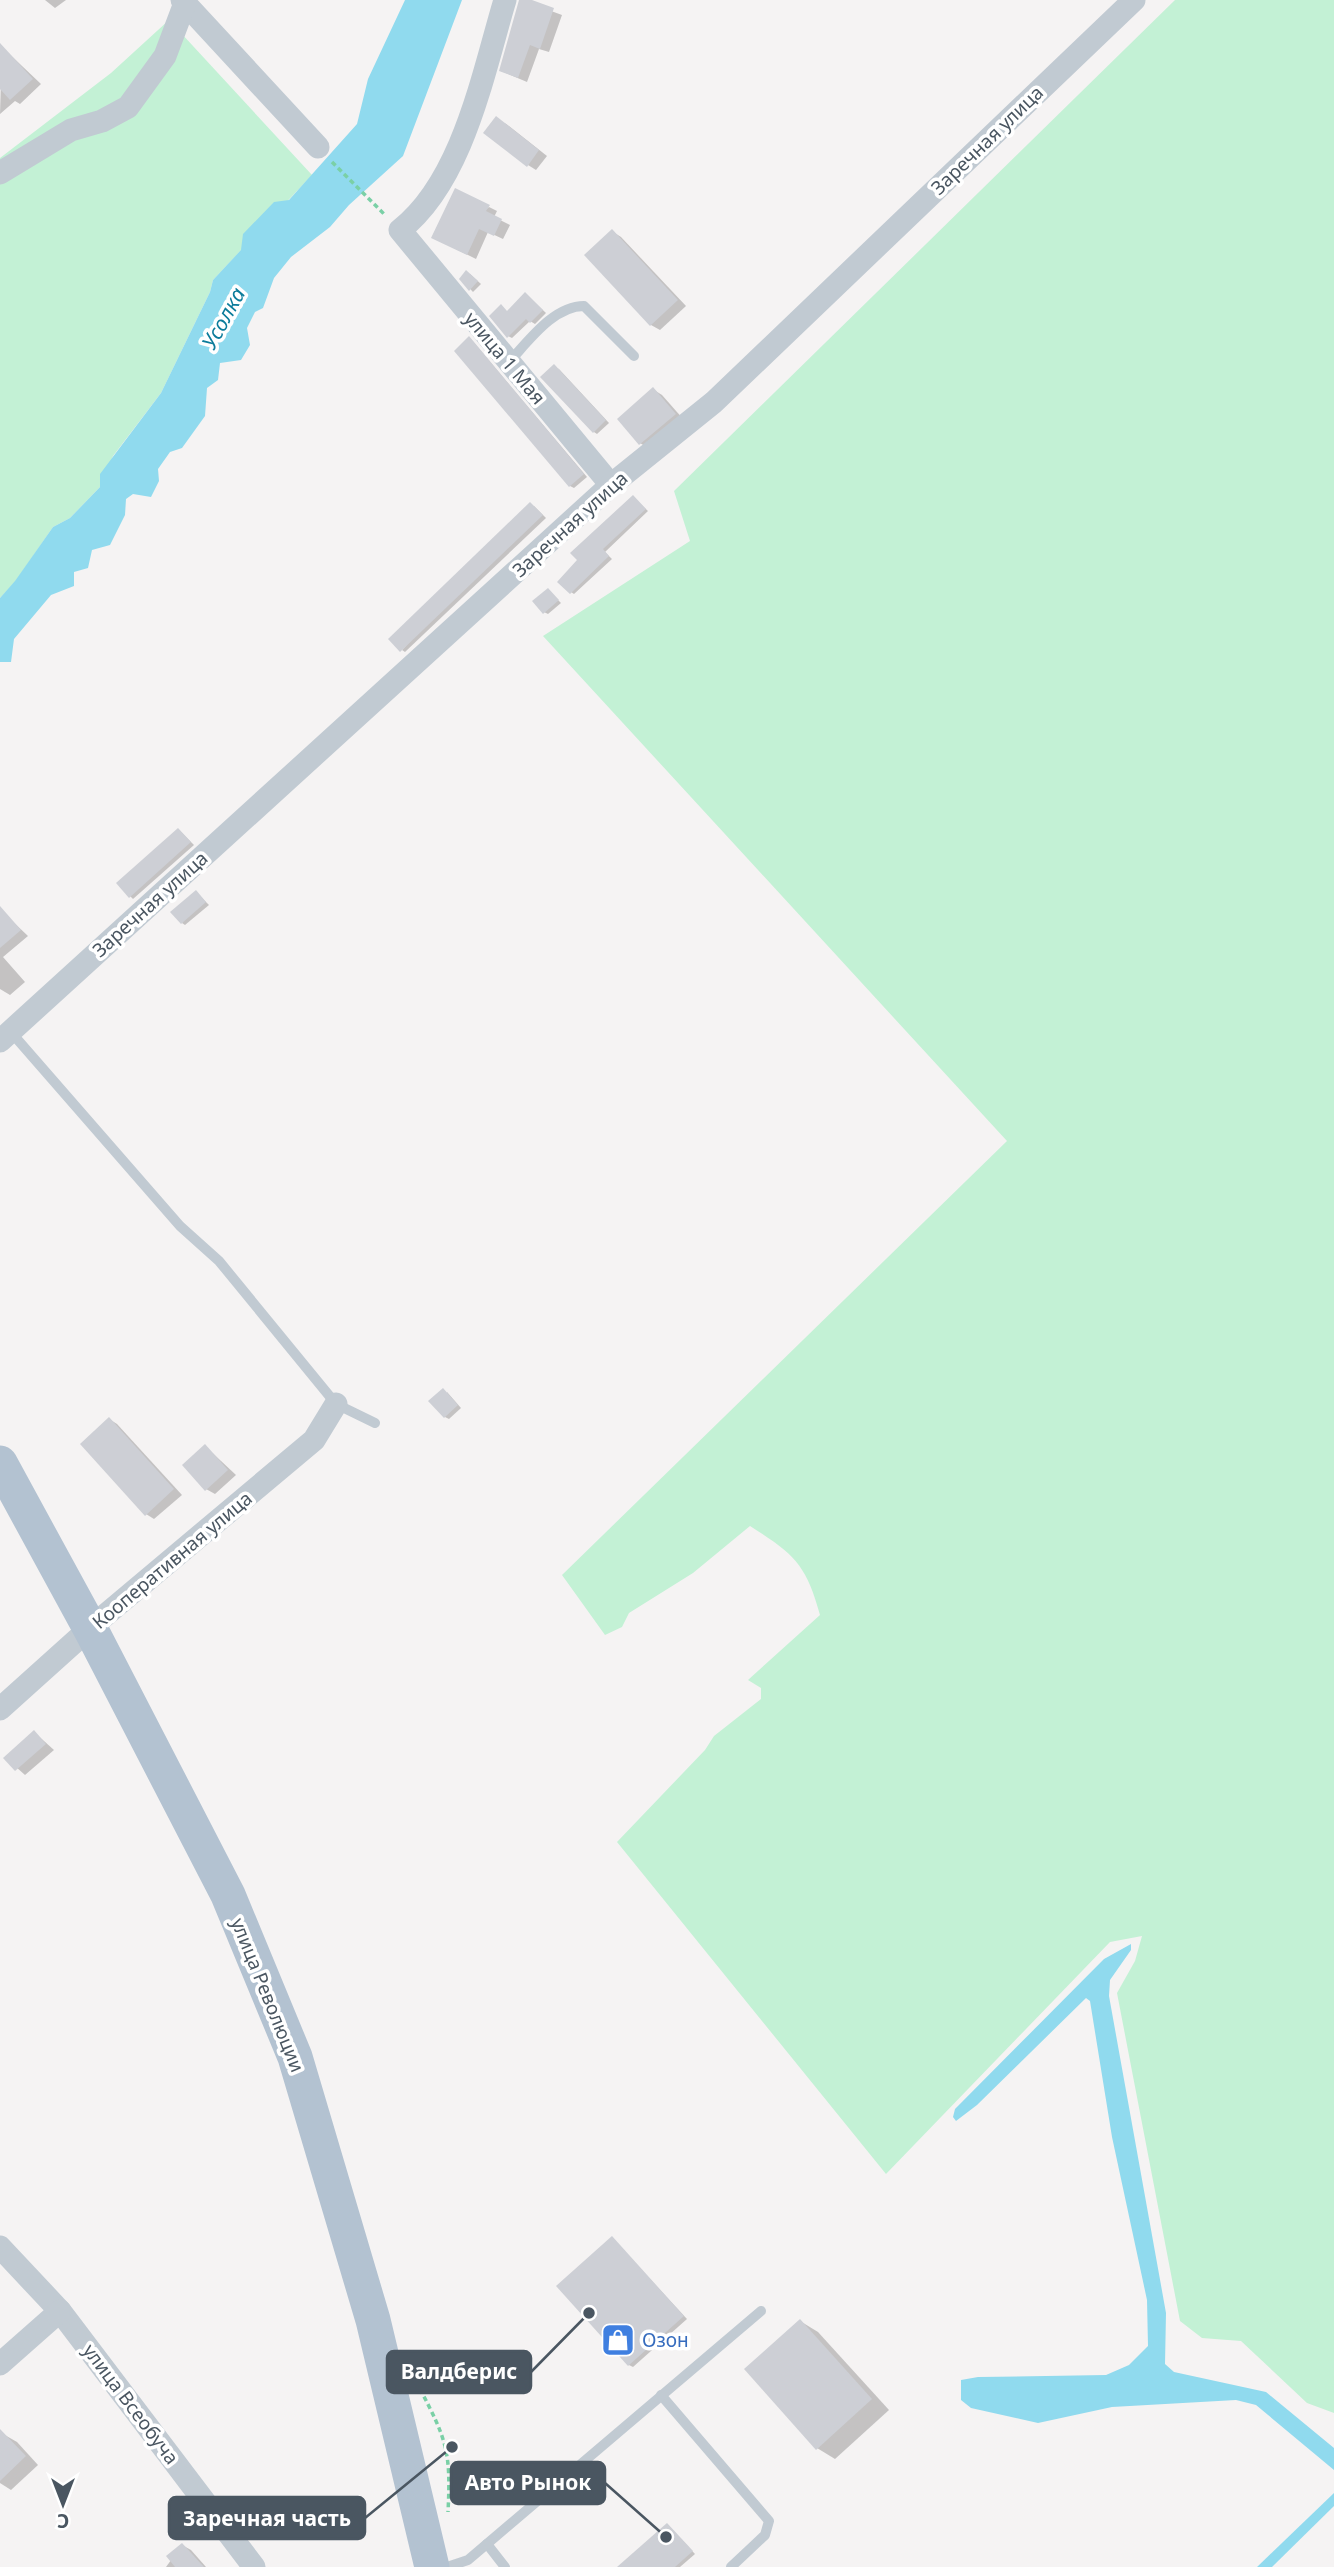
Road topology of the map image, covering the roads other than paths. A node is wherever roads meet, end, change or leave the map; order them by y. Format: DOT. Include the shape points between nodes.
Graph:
graph roads {
  1 [pos="505,0"];
  2 [pos="1134,0"];
  3 [pos="183,1"];
  4 [pos="318,148"];
  5 [pos="0,173"];
  6 [pos="634,356"];
  7 [pos="508,363"];
  8 [pos="611,485"];
  9 [pos="5,1036"];
  10 [pos="336,1404"];
  11 [pos="375,1423"];
  12 [pos="0,1463"];
  13 [pos="90,1628"];
  14 [pos="0,1709"];
  15 [pos="0,2247"];
  16 [pos="60,2311"];
  17 [pos="761,2311"];
  18 [pos="0,2364"];
  19 [pos="661,2395"];
  20 [pos="487,2544"];
  21 [pos="254,2567"];
  22 [pos="432,2567"];
  23 [pos="447,2567"];
  24 [pos="505,2567"];
  25 [pos="731,2567"];
  1 -- 7 [label="street, улица 1 Мая" via="460,146 417,217 400,230"];
  2 -- 8 [label="street, Заречная улица" via="714,402"];
  3 -- 4 [label="street"];
  3 -- 5 [label="street" via="165,56 128,107 71,131"];
  6 -- 7 [label="lane" via="584,306 571,306 551,319"];
  7 -- 8 [label="street, улица 1 Мая"];
  8 -- 9 [label="street, Заречная улица"];
  9 -- 10 [label="lane" via="180,1226 219,1261"];
  10 -- 11 [label="lane"];
  10 -- 13 [label="street, Кооперативная улица" via="314,1440"];
  12 -- 13 [label="main road, улица Революции"];
  13 -- 14 [label="street, Кооперативная улица"];
  13 -- 22 [label="main road, улица Революции" via="228,1895 295,2057 373,2320"];
  15 -- 16 [label="street, улица Всеобуча"];
  16 -- 18 [label="street"];
  16 -- 21 [label="street, улица Всеобуча"];
  17 -- 19 [label="lane"];
  19 -- 20 [label="lane"];
  19 -- 25 [label="lane" via="769,2521 765,2535"];
  20 -- 23 [label="lane" via="468,2560"];
  20 -- 24 [label="lane"];
}
